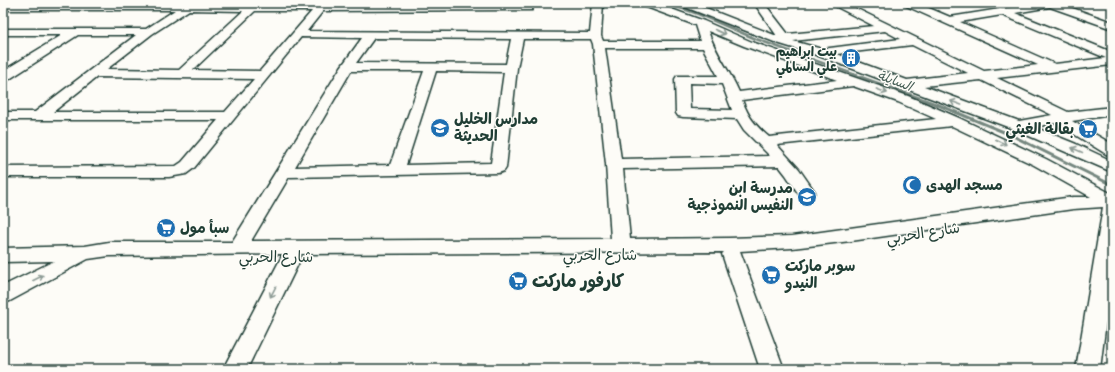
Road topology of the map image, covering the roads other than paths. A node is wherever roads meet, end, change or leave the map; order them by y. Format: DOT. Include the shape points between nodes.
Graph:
graph roads {
  1 [pos="529,3"];
  2 [pos="598,3"];
  3 [pos="645,3"];
  4 [pos="760,3"];
  5 [pos="861,3"];
  6 [pos="908,3"];
  7 [pos="1049,3"];
  8 [pos="690,4"];
  9 [pos="840,4"];
  10 [pos="65,5"];
  11 [pos="129,5"];
  12 [pos="392,5"];
  13 [pos="3,7"];
  14 [pos="253,7"];
  15 [pos="186,8"];
  16 [pos="320,8"];
  17 [pos="1003,12"];
  18 [pos="948,21"];
  19 [pos="700,23"];
  20 [pos="1112,26"];
  21 [pos="886,28"];
  22 [pos="76,32"];
  23 [pos="148,32"];
  24 [pos="5,33"];
  25 [pos="298,34"];
  26 [pos="370,34"];
  27 [pos="518,35"];
  28 [pos="783,39"];
  29 [pos="597,40"];
  30 [pos="913,41"];
  31 [pos="707,46"];
  32 [pos="820,52"];
  33 [pos="1112,56"];
  34 [pos="1112,61"];
  35 [pos="347,67"];
  36 [pos="1054,67"];
  37 [pos="431,68"];
  38 [pos="511,68"];
  39 [pos="94,73"];
  40 [pos="180,75"];
  41 [pos="262,75"];
  42 [pos="982,75"];
  43 [pos="3,77"];
  44 [pos="727,80"];
  45 [pos="855,82"];
  46 [pos="905,84"];
  47 [pos="734,97"];
  48 [pos="1112,111"];
  49 [pos="741,115"];
  50 [pos="3,116"];
  51 [pos="38,116"];
  52 [pos="227,116"];
  53 [pos="1062,118"];
  54 [pos="954,121"];
  55 [pos="1018,126"];
  56 [pos="766,142"];
  57 [pos="1112,151"];
  58 [pos="783,161"];
  59 [pos="614,164"];
  60 [pos="1112,167"];
  61 [pos="396,170"];
  62 [pos="3,172"];
  63 [pos="285,172"];
  64 [pos="806,192"];
  65 [pos="1112,202"];
  66 [pos="621,245"];
  67 [pos="238,248"];
  68 [pos="85,254"];
  69 [pos="732,254"];
  70 [pos="291,258"];
  71 [pos="8,259"];
  72 [pos="3,295"];
  73 [pos="234,369"];
  74 [pos="772,369"];
  75 [pos="1088,369"];
  1 -- 12 [label="street" via="528,8"];
  2 -- 29 [label="street"];
  3 -- 19 [label="street"];
  4 -- 28 [label="street"];
  5 -- 9 [label="street"];
  6 -- 18 [label="street"];
  7 -- 17 [label="street"];
  7 -- 20 [label="street"];
  8 -- 28 [label="street"];
  9 -- 21 [label="street"];
  10 -- 11 [label="street"];
  10 -- 13 [label="street"];
  11 -- 15 [label="street"];
  12 -- 16 [label="street"];
  14 -- 15 [label="street"];
  14 -- 16 [label="street"];
  14 -- 40 [label="street"];
  15 -- 23 [label="street"];
  16 -- 25 [label="street"];
  17 -- 18 [label="street"];
  17 -- 33 [label="street"];
  18 -- 36 [label="street"];
  19 -- 31 [label="street"];
  19 -- 45 [label="street, one-way" via="748,44"];
  21 -- 28 [label="street"];
  21 -- 30 [label="street"];
  22 -- 23 [label="street"];
  22 -- 24 [label="street"];
  22 -- 43 [label="street"];
  23 -- 39 [label="street"];
  25 -- 26 [label="street"];
  25 -- 41 [label="street"];
  26 -- 27 [label="street"];
  26 -- 35 [label="street"];
  27 -- 29 [label="street"];
  27 -- 38 [label="street"];
  28 -- 32 [label="street"];
  29 -- 31 [label="street"];
  29 -- 59 [label="street"];
  30 -- 32 [label="street"];
  30 -- 42 [label="street"];
  31 -- 44 [label="street"];
  32 -- 46 [label="street"];
  34 -- 36 [label="street"];
  35 -- 37 [label="street"];
  35 -- 63 [label="street"];
  36 -- 42 [label="street"];
  37 -- 38 [label="street"];
  37 -- 61 [label="street"];
  38 -- 61 [label="street" via="498,168"];
  39 -- 40 [label="street"];
  39 -- 51 [label="street"];
  40 -- 41 [label="street"];
  41 -- 52 [label="street"];
  42 -- 46 [label="street"];
  42 -- 53 [label="street"];
  44 -- 47 [label="street"];
  44 -- 49 [label="street" via="682,79 683,113"];
  45 -- 47 [label="street"];
  45 -- 54 [label="street, one-way"];
  55 -- 46 [label="street, one-way"];
  47 -- 49 [label="street"];
  48 -- 53 [label="street"];
  49 -- 56 [label="street" via="749,127"];
  50 -- 51 [label="street"];
  51 -- 52 [label="street"];
  52 -- 62 [label="street" via="188,165 180,171"];
  53 -- 55 [label="street"];
  53 -- 57 [label="street"];
  54 -- 56 [label="street"];
  54 -- 65 [label="street, one-way" via="1040,162"];
  60 -- 55 [label="street, one-way"];
  56 -- 58 [label="street"];
  58 -- 59 [label="street"];
  58 -- 64 [label="street"];
  59 -- 66 [label="street"];
  61 -- 63 [label="street"];
  63 -- 67 [label="street"];
  65 -- 66 [label="street, شارع الحربي" via="1073,203 792,242"];
  65 -- 69 [label="street, شارع الحربي" via="1082,209 858,243 797,251"];
  65 -- 75 [label="street"];
  66 -- 67 [label="street, شارع الحربي"];
  67 -- 68 [label="street, شارع الحربي" via="109,249"];
  68 -- 70 [label="street, شارع الحربي" via="102,257"];
  68 -- 71 [label="street, شارع الحربي"];
  72 -- 68 [label="street, one-way"];
  69 -- 70 [label="street, شارع الحربي"];
  69 -- 74 [label="street"];
  70 -- 73 [label="street, one-way"];
}
